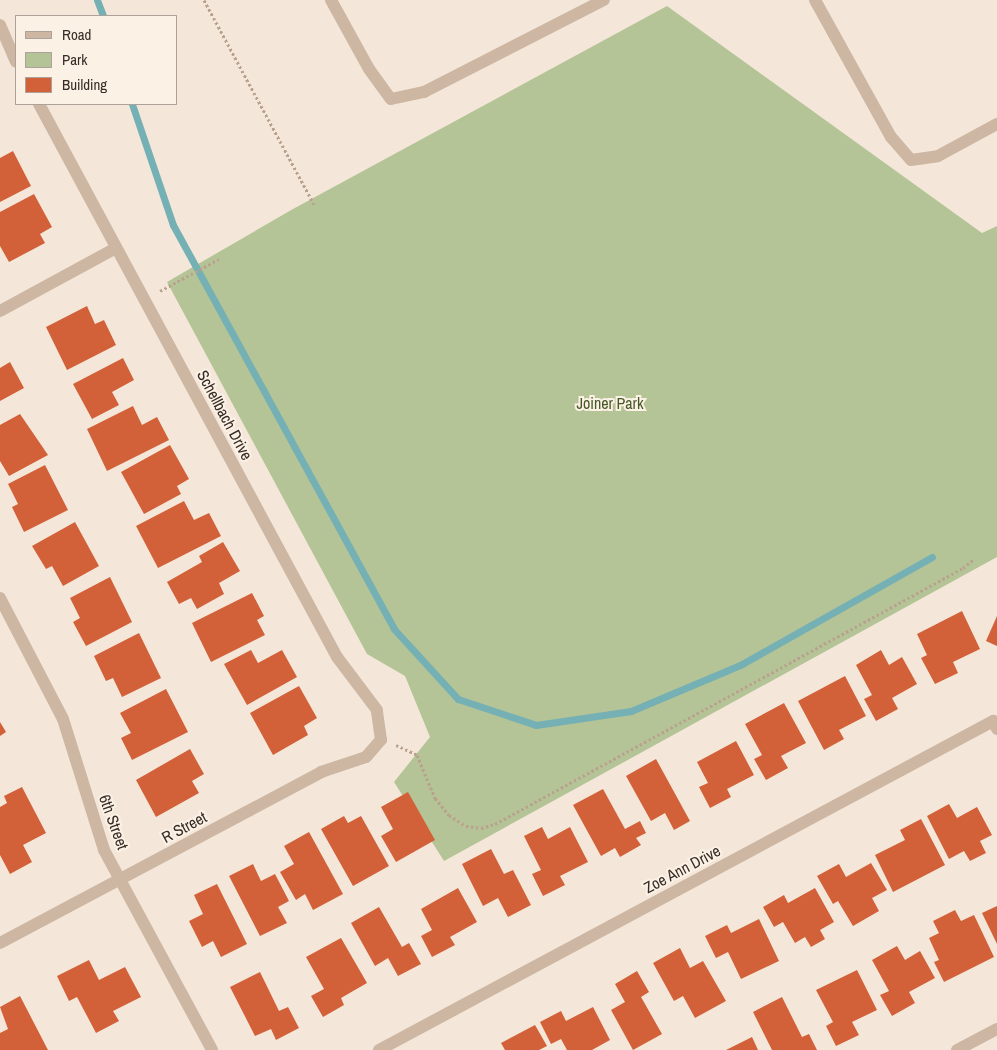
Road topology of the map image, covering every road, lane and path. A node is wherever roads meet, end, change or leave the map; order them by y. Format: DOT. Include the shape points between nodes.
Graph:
graph roads {
  1 [pos="204,0"];
  2 [pos="331,0"];
  3 [pos="575,0"];
  4 [pos="604,0"];
  5 [pos="815,0"];
  6 [pos="581,12"];
  7 [pos="0,25"];
  8 [pos="15,60"];
  9 [pos="40,105"];
  10 [pos="997,124"];
  11 [pos="314,204"];
  12 [pos="116,248"];
  13 [pos="219,259"];
  14 [pos="178,281"];
  15 [pos="0,311"];
  16 [pos="974,559"];
  17 [pos="0,598"];
  18 [pos="997,729"];
  19 [pos="382,740"];
  20 [pos="121,878"];
  21 [pos="0,943"];
  22 [pos="997,1029"];
  23 [pos="212,1050"];
  24 [pos="379,1050"];
  25 [pos="957,1050"];
  1 -- 11 [label="path"];
  2 -- 6 [label="street" via="368,69 391,99 424,92"];
  3 -- 6 [label="street"];
  4 -- 6 [label="street"];
  5 -- 10 [label="street" via="890,138 911,160 938,156"];
  7 -- 8 [label="street"];
  9 -- 12 [label="street, Schellbach Drive"];
  12 -- 15 [label="street"];
  12 -- 19 [label="street, Schellbach Drive" via="337,657 377,710"];
  13 -- 14 [label="path"];
  16 -- 19 [label="path" via="963,568 496,824 481,828 466,826 449,815 435,798 418,755"];
  17 -- 20 [label="street, 6th Street" via="63,719 104,850"];
  18 -- 24 [label="street, Zoe Ann Drive" via="993,721"];
  19 -- 20 [label="street, R Street" via="366,757 320,772"];
  20 -- 21 [label="street, R Street"];
  20 -- 23 [label="street, 6th Street"];
  22 -- 25 [label="street"];
}
